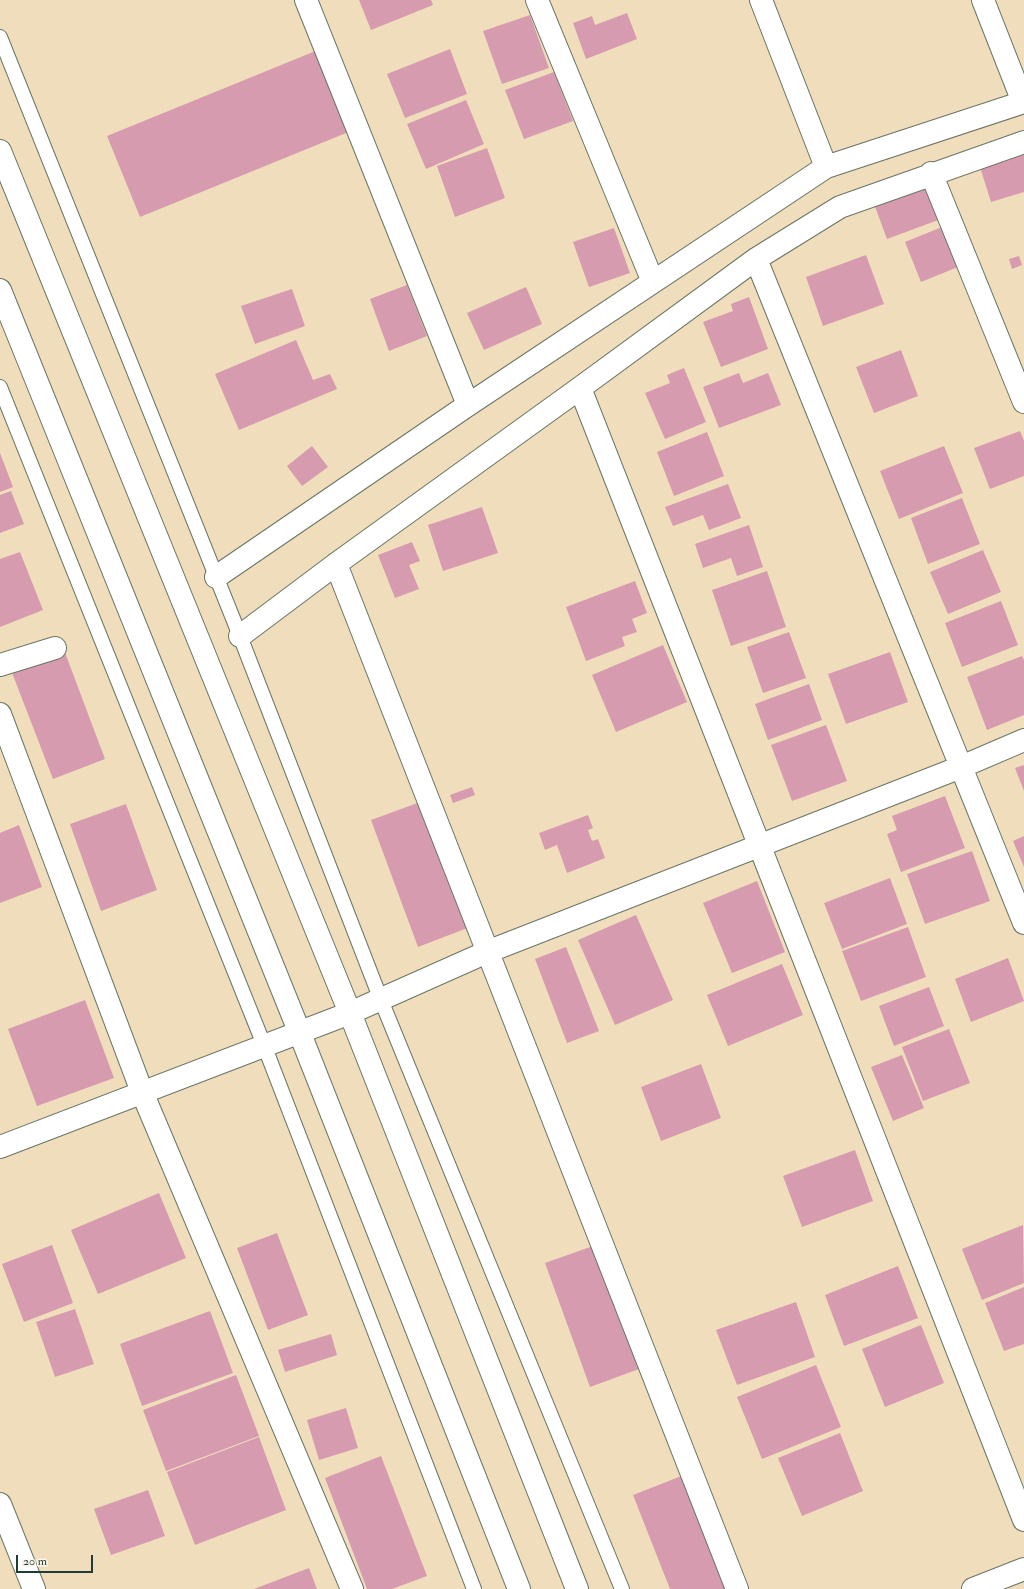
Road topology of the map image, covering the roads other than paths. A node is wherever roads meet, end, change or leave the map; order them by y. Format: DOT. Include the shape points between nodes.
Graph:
graph roads {
  1 [pos="306,0"];
  2 [pos="537,0"];
  3 [pos="761,0"];
  4 [pos="983,0"];
  5 [pos="0,37"];
  6 [pos="1023,102"];
  7 [pos="1024,142"];
  8 [pos="0,151"];
  9 [pos="826,167"];
  10 [pos="931,173"];
  11 [pos="756,259"];
  12 [pos="652,282"];
  13 [pos="0,290"];
  14 [pos="0,387"];
  15 [pos="580,388"];
  16 [pos="1024,402"];
  17 [pos="468,405"];
  18 [pos="336,564"];
  19 [pos="216,577"];
  20 [pos="240,636"];
  21 [pos="55,648"];
  22 [pos="0,665"];
  23 [pos="0,714"];
  24 [pos="1024,740"];
  25 [pos="961,767"];
  26 [pos="759,845"];
  27 [pos="1024,923"];
  28 [pos="487,952"];
  29 [pos="381,1000"];
  30 [pos="350,1013"];
  31 [pos="299,1031"];
  32 [pos="264,1045"];
  33 [pos="142,1092"];
  34 [pos="0,1147"];
  35 [pos="0,1504"];
  36 [pos="1024,1520"];
  37 [pos="1024,1569"];
  38 [pos="34,1589"];
  39 [pos="352,1589"];
  40 [pos="474,1589"];
  41 [pos="519,1589"];
  42 [pos="577,1589"];
  43 [pos="622,1589"];
  44 [pos="736,1589"];
  45 [pos="973,1589"];
  1 -- 17 [label="street"];
  2 -- 12 [label="street"];
  3 -- 9 [label="street"];
  4 -- 6 [label="street"];
  5 -- 19 [label="lane"];
  6 -- 9 [label="street"];
  7 -- 10 [label="street"];
  8 -- 30 [label="street"];
  9 -- 12 [label="street"];
  10 -- 11 [label="street" via="840,207"];
  10 -- 16 [label="street"];
  11 -- 15 [label="street"];
  11 -- 25 [label="street"];
  12 -- 17 [label="street"];
  13 -- 31 [label="street"];
  14 -- 32 [label="lane"];
  15 -- 18 [label="street"];
  15 -- 26 [label="street"];
  17 -- 19 [label="street"];
  18 -- 20 [label="street"];
  18 -- 28 [label="street"];
  19 -- 20 [label="lane"];
  20 -- 29 [label="lane"];
  21 -- 22 [label="street"];
  23 -- 33 [label="street"];
  24 -- 25 [label="street"];
  25 -- 26 [label="street"];
  25 -- 27 [label="street"];
  26 -- 28 [label="street"];
  26 -- 36 [label="street"];
  28 -- 29 [label="street"];
  28 -- 44 [label="street"];
  29 -- 30 [label="street"];
  29 -- 43 [label="lane"];
  30 -- 31 [label="street"];
  30 -- 42 [label="street"];
  31 -- 32 [label="street"];
  31 -- 41 [label="street"];
  32 -- 33 [label="street"];
  32 -- 40 [label="lane"];
  33 -- 34 [label="street"];
  33 -- 39 [label="street"];
  35 -- 38 [label="street"];
  37 -- 45 [label="street"];
}
